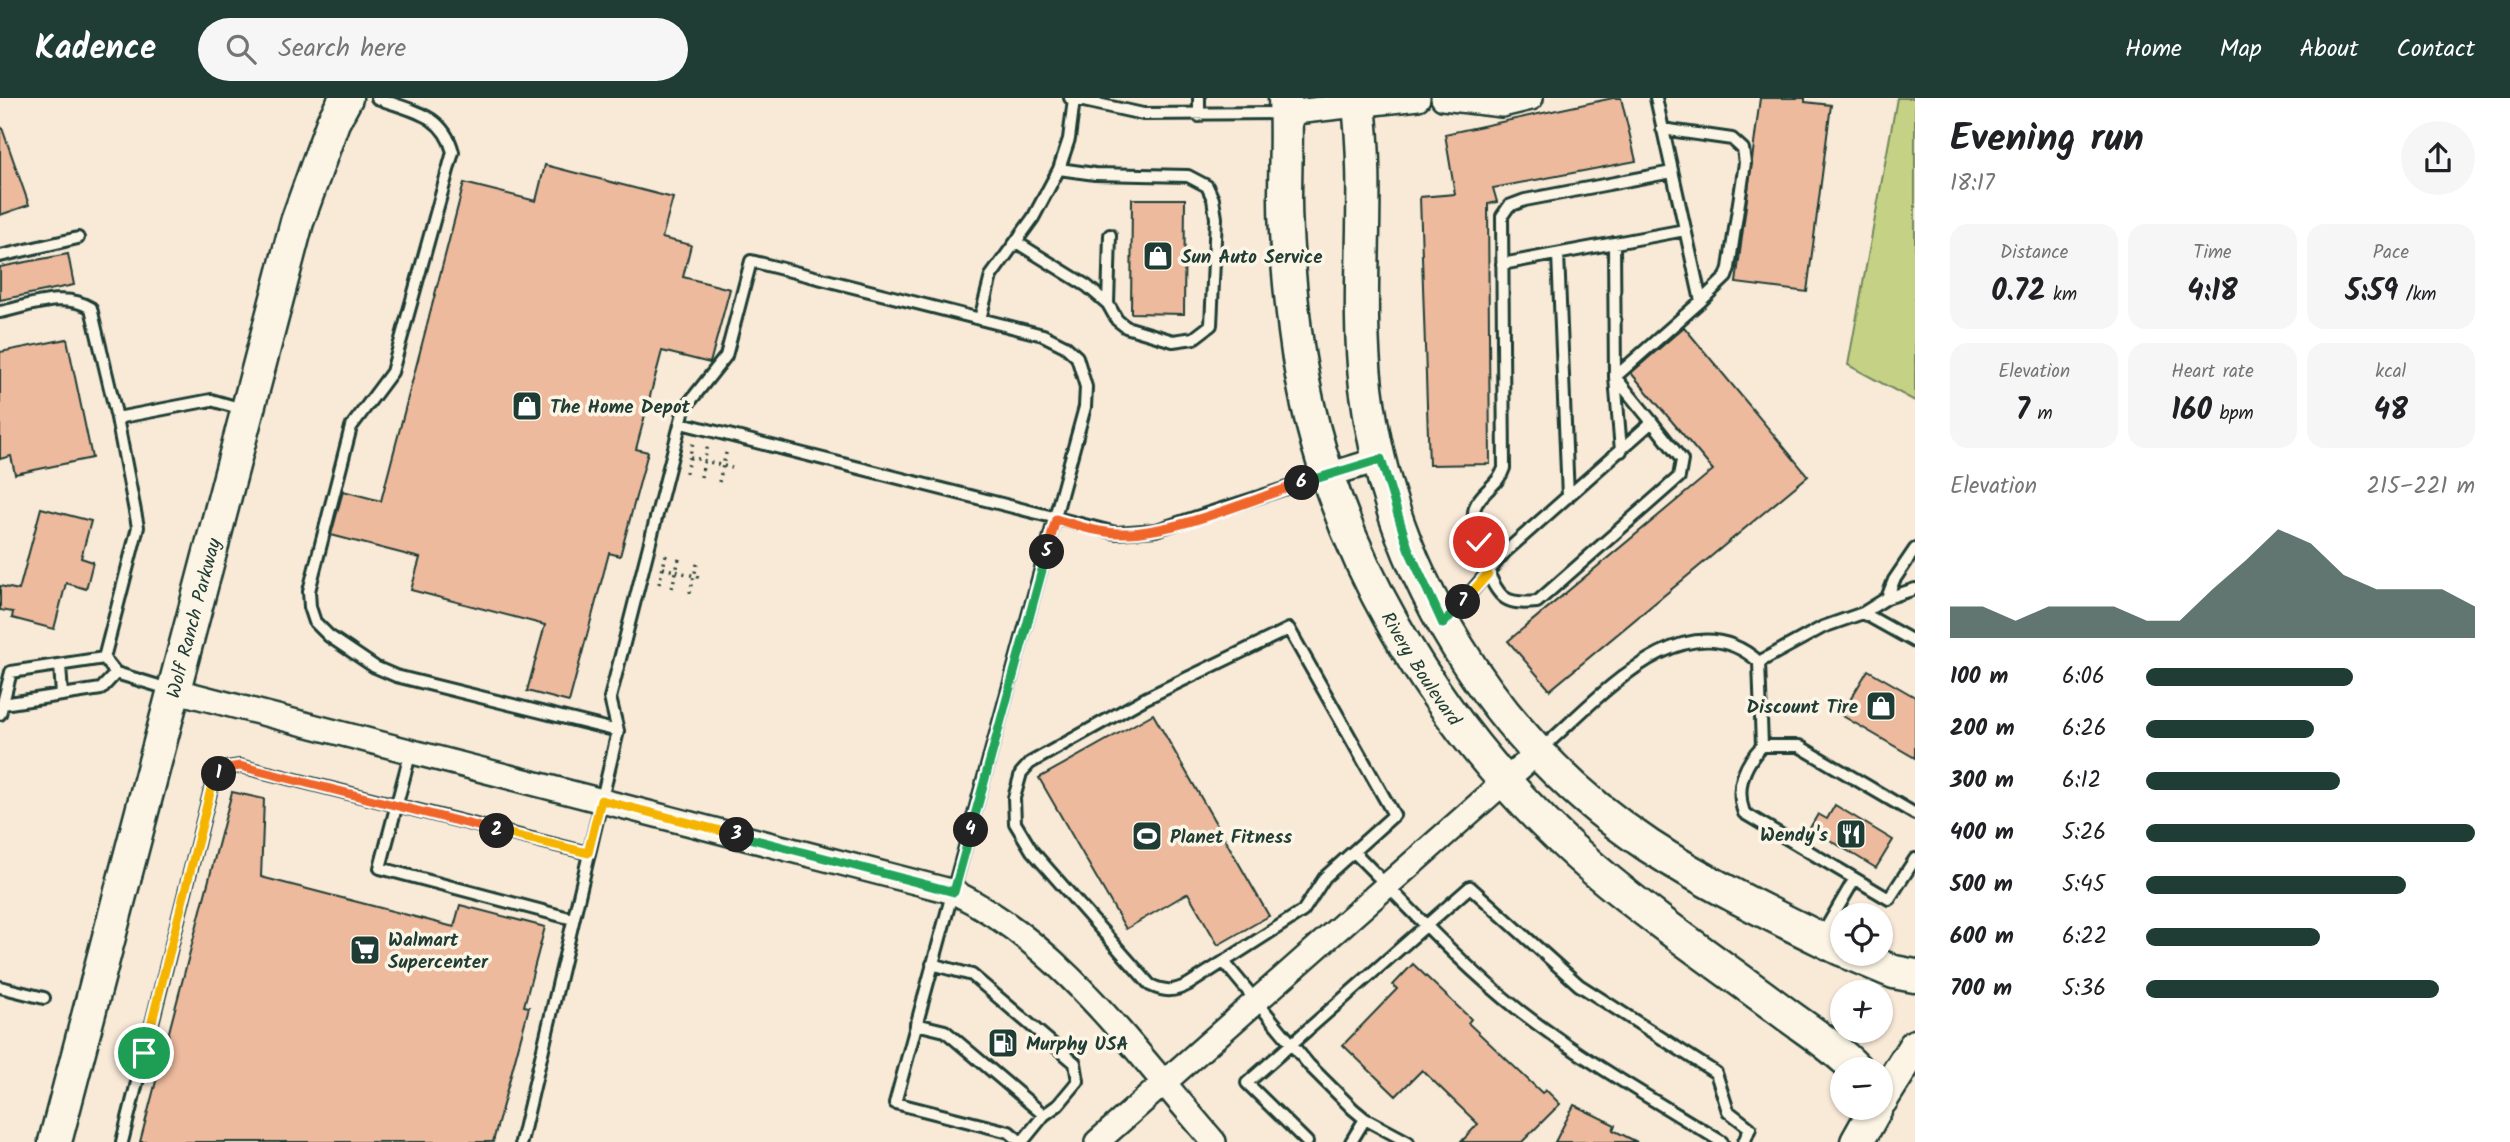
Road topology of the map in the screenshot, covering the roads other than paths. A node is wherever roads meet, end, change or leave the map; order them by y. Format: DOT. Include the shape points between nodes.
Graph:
graph roads {
  1 [pos="346,98"];
  2 [pos="377,98"];
  3 [pos="1199,98"];
  4 [pos="1418,98"];
  5 [pos="1443,98"];
  6 [pos="1531,98"];
  7 [pos="1656,98"];
  8 [pos="1072,99"];
  9 [pos="1358,102"];
  10 [pos="1285,105"];
  11 [pos="1199,116"];
  12 [pos="1662,129"];
  13 [pos="1059,169"];
  14 [pos="1672,172"];
  15 [pos="1685,230"];
  16 [pos="1110,235"];
  17 [pos="78,239"];
  18 [pos="1016,242"];
  19 [pos="1614,243"];
  20 [pos="1558,254"];
  21 [pos="0,256"];
  22 [pos="1502,264"];
  23 [pos="1700,301"];
  24 [pos="1108,304"];
  25 [pos="0,312"];
  26 [pos="979,319"];
  27 [pos="1615,377"];
  28 [pos="247,410"];
  29 [pos="117,418"];
  30 [pos="1653,422"];
  31 [pos="681,423"];
  32 [pos="1621,452"];
  33 [pos="1381,459"];
  34 [pos="1328,475"];
  35 [pos="1568,497"];
  36 [pos="1056,519"];
  37 [pos="1915,550"];
  38 [pos="1488,574"];
  39 [pos="1915,589"];
  40 [pos="1887,598"];
  41 [pos="1863,613"];
  42 [pos="1443,624"];
  43 [pos="1915,642"];
  44 [pos="104,658"];
  45 [pos="1759,662"];
  46 [pos="60,665"];
  47 [pos="117,673"];
  48 [pos="173,690"];
  49 [pos="62,695"];
  50 [pos="2,709"];
  51 [pos="618,731"];
  52 [pos="1762,746"];
  53 [pos="411,751"];
  54 [pos="1538,752"];
  55 [pos="1505,781"];
  56 [pos="601,800"];
  57 [pos="397,806"];
  58 [pos="1915,814"];
  59 [pos="1354,852"];
  60 [pos="588,853"];
  61 [pos="1915,859"];
  62 [pos="1854,880"];
  63 [pos="1388,886"];
  64 [pos="954,892"];
  65 [pos="1846,903"];
  66 [pos="573,919"];
  67 [pos="1427,926"];
  68 [pos="1830,943"];
  69 [pos="1224,962"];
  70 [pos="932,964"];
  71 [pos="1880,966"];
  72 [pos="1915,975"];
  73 [pos="0,987"];
  74 [pos="44,998"];
  75 [pos="1256,1002"];
  76 [pos="916,1024"];
  77 [pos="1291,1044"];
  78 [pos="1915,1046"];
  79 [pos="1840,1057"];
  80 [pos="1893,1081"];
  81 [pos="1164,1084"];
  82 [pos="1044,1115"];
  83 [pos="1365,1119"];
  84 [pos="1870,1120"];
  85 [pos="55,1142"];
  86 [pos="122,1142"];
  87 [pos="522,1142"];
  88 [pos="1022,1142"];
  89 [pos="1097,1142"];
  90 [pos="1214,1142"];
  91 [pos="1307,1142"];
  92 [pos="1351,1142"];
  93 [pos="1408,1142"];
  94 [pos="1722,1142"];
  95 [pos="1744,1142"];
  96 [pos="1857,1142"];
  1 -- 28 [label="street, Wolf Ranch Parkway" via="297,222"];
  2 -- 51 [label="lane" via="437,121 448,133 453,152 392,372 351,426 309,591 315,622 347,650 396,676"];
  3 -- 11 [label="lane"];
  4 -- 9 [label="street"];
  5 -- 6 [label="street" via="1502,105"];
  7 -- 12 [label="lane"];
  8 -- 11 [label="lane" via="1143,114"];
  8 -- 13 [label="lane" via="1069,139"];
  9 -- 10 [label="street"];
  9 -- 33 [label="street" via="1363,174 1363,356"];
  10 -- 11 [label="lane"];
  10 -- 34 [label="street, Rivery Boulevard" via="1285,203 1295,334"];
  12 -- 14 [label="lane"];
  12 -- 23 [label="lane" via="1732,139 1743,149 1745,163 1729,268 1726,277"];
  13 -- 18 [label="lane"];
  13 -- 24 [label="lane" via="1193,177 1207,187 1213,199 1213,315 1209,329 1185,340 1152,336 1126,327"];
  14 -- 15 [label="lane"];
  14 -- 22 [label="lane" via="1508,206 1502,216"];
  15 -- 19 [label="lane"];
  15 -- 23 [label="lane"];
  16 -- 24 [label="lane"];
  17 -- 21 [label="lane"];
  18 -- 24 [label="lane"];
  18 -- 26 [label="lane" via="991,276"];
  19 -- 20 [label="lane"];
  19 -- 27 [label="lane"];
  20 -- 22 [label="lane"];
  20 -- 35 [label="lane"];
  22 -- 38 [label="lane" via="1504,468 1475,506 1474,517"];
  23 -- 27 [label="lane"];
  25 -- 29 [label="lane" via="63,299 79,300 91,308"];
  26 -- 31 [label="lane" via="751,261 726,356 684,409"];
  26 -- 36 [label="lane" via="1055,340 1077,357 1084,375 1085,407"];
  27 -- 30 [label="lane"];
  27 -- 32 [label="lane"];
  28 -- 29 [label="lane" via="211,400"];
  28 -- 48 [label="street, Wolf Ranch Parkway"];
  29 -- 44 [label="lane" via="138,527"];
  30 -- 32 [label="lane"];
  30 -- 38 [label="lane" via="1682,460 1679,477 1537,602 1506,599"];
  31 -- 36 [label="lane"];
  31 -- 51 [label="lane" via="610,698"];
  32 -- 35 [label="lane"];
  33 -- 34 [label="street"];
  33 -- 42 [label="street" via="1408,548"];
  34 -- 36 [label="lane" via="1145,532 1116,533"];
  34 -- 55 [label="street, Rivery Boulevard" via="1350,538 1387,614 1426,680"];
  35 -- 38 [label="lane" via="1505,552"];
  36 -- 64 [label="lane"];
  37 -- 40 [label="lane"];
  38 -- 42 [label="lane"];
  39 -- 40 [label="lane"];
  40 -- 41 [label="lane"];
  41 -- 43 [label="lane"];
  41 -- 45 [label="lane" via="1823,627"];
  42 -- 54 [label="street" via="1482,685"];
  44 -- 46 [label="lane"];
  44 -- 47 [label="lane"];
  45 -- 52 [label="lane"];
  45 -- 54 [label="lane" via="1742,648 1717,640 1694,640 1652,654"];
  46 -- 49 [label="lane"];
  46 -- 50 [label="lane" via="11,672"];
  47 -- 48 [label="lane"];
  47 -- 49 [label="lane" via="101,689"];
  48 -- 53 [label="street"];
  48 -- 85 [label="street, Wolf Ranch Parkway"];
  49 -- 50 [label="lane"];
  51 -- 56 [label="lane"];
  52 -- 58 [label="lane" via="1799,746"];
  52 -- 62 [label="lane" via="1743,773 1739,799 1744,813"];
  53 -- 56 [label="street"];
  53 -- 57 [label="lane"];
  54 -- 55 [label="street"];
  54 -- 68 [label="street" via="1583,795 1649,846"];
  55 -- 63 [label="street"];
  55 -- 79 [label="street, Rivery Boulevard" via="1595,870"];
  56 -- 60 [label="lane"];
  56 -- 64 [label="street"];
  57 -- 60 [label="lane"];
  57 -- 66 [label="lane" via="380,868"];
  57 -- 86 [label="lane" via="240,766 219,773"];
  59 -- 63 [label="lane"];
  59 -- 69 [label="lane" via="1325,877 1303,911"];
  59 -- 69 [label="lane" via="1394,815 1289,629 1146,698 1021,773 1014,798 1015,823 1032,850 1150,985 1163,991 1177,990"];
  60 -- 66 [label="lane"];
  61 -- 62 [label="lane" via="1889,899"];
  62 -- 65 [label="lane"];
  63 -- 67 [label="lane"];
  63 -- 75 [label="street"];
  64 -- 70 [label="lane"];
  64 -- 81 [label="street" via="984,907 1040,947"];
  66 -- 87 [label="lane"];
  67 -- 77 [label="lane"];
  67 -- 94 [label="lane" via="1537,1024"];
  67 -- 95 [label="lane" via="1470,887 1579,985 1716,1073 1728,1111 1751,1128"];
  69 -- 75 [label="lane"];
  70 -- 76 [label="lane"];
  70 -- 82 [label="lane" via="972,975 1075,1063 1078,1081"];
  71 -- 72 [label="street"];
  73 -- 74 [label="lane"];
  75 -- 77 [label="lane"];
  75 -- 81 [label="street"];
  76 -- 82 [label="lane" via="945,1031"];
  76 -- 88 [label="lane" via="895,1103 1009,1132"];
  77 -- 83 [label="lane"];
  77 -- 91 [label="lane" via="1247,1083"];
  78 -- 80 [label="street"];
  81 -- 89 [label="street"];
  81 -- 90 [label="street"];
  82 -- 88 [label="lane"];
  83 -- 92 [label="lane"];
  83 -- 93 [label="lane"];
  84 -- 96 [label="street"];
}
